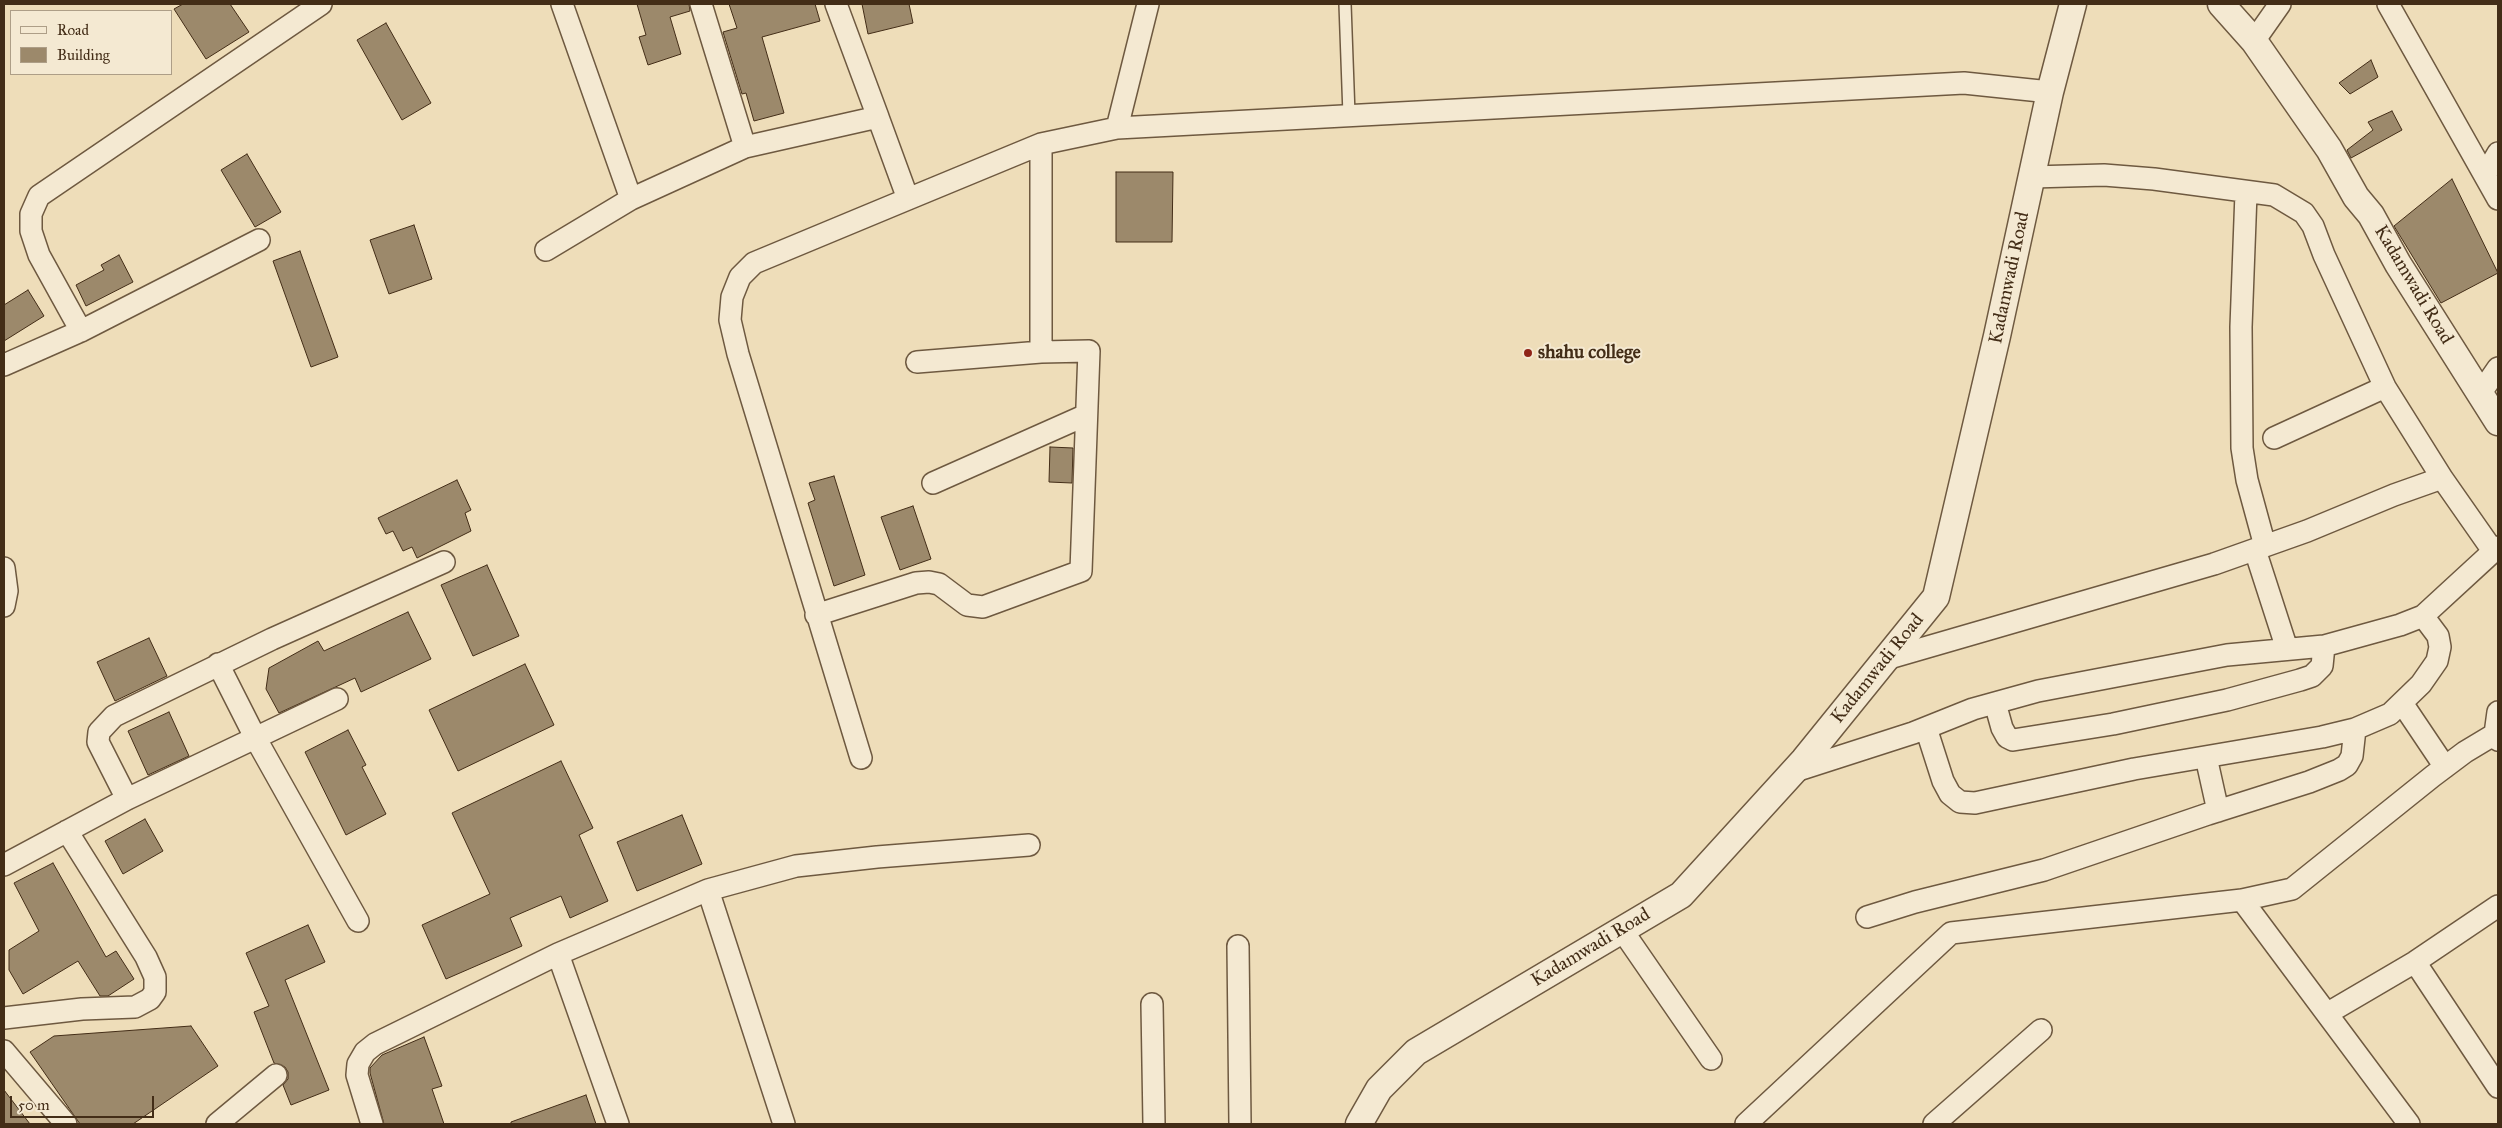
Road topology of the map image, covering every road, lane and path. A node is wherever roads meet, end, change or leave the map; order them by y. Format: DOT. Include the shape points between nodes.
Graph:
graph roads {
  1 [pos="321,4"];
  2 [pos="562,4"];
  3 [pos="701,4"];
  4 [pos="836,4"];
  5 [pos="1148,4"];
  6 [pos="1345,4"];
  7 [pos="2073,4"];
  8 [pos="2221,4"];
  9 [pos="2280,4"];
  10 [pos="2388,4"];
  11 [pos="2254,41"];
  12 [pos="2050,92"];
  13 [pos="1348,115"];
  14 [pos="878,116"];
  15 [pos="1117,128"];
  16 [pos="1041,144"];
  17 [pos="745,147"];
  18 [pos="2498,154"];
  19 [pos="2485,175"];
  20 [pos="2032,177"];
  21 [pos="2246,193"];
  22 [pos="631,199"];
  23 [pos="908,199"];
  24 [pos="2498,199"];
  25 [pos="259,240"];
  26 [pos="546,250"];
  27 [pos="82,331"];
  28 [pos="1041,352"];
  29 [pos="917,362"];
  30 [pos="4,365"];
  31 [pos="2498,368"];
  32 [pos="2385,387"];
  33 [pos="2480,394"];
  34 [pos="1086,415"];
  35 [pos="2498,422"];
  36 [pos="2274,438"];
  37 [pos="2442,478"];
  38 [pos="933,483"];
  39 [pos="2260,548"];
  40 [pos="2496,549"];
  41 [pos="444,562"];
  42 [pos="4,568"];
  43 [pos="4,606"];
  44 [pos="816,615"];
  45 [pos="2423,616"];
  46 [pos="2324,646"];
  47 [pos="2287,650"];
  48 [pos="1886,659"];
  49 [pos="218,664"];
  50 [pos="337,699"];
  51 [pos="1995,703"];
  52 [pos="2402,704"];
  53 [pos="2498,712"];
  54 [pos="1926,728"];
  55 [pos="2355,729"];
  56 [pos="2497,737"];
  57 [pos="256,738"];
  58 [pos="861,758"];
  59 [pos="2206,758"];
  60 [pos="2445,768"];
  61 [pos="1795,771"];
  62 [pos="127,799"];
  63 [pos="2218,811"];
  64 [pos="67,831"];
  65 [pos="1029,845"];
  66 [pos="4,865"];
  67 [pos="708,890"];
  68 [pos="2242,900"];
  69 [pos="2498,906"];
  70 [pos="1867,917"];
  71 [pos="358,921"];
  72 [pos="1622,930"];
  73 [pos="1238,946"];
  74 [pos="558,954"];
  75 [pos="2415,962"];
  76 [pos="1152,1004"];
  77 [pos="2328,1014"];
  78 [pos="4,1018"];
  79 [pos="2041,1030"];
  80 [pos="4,1051"];
  81 [pos="1711,1059"];
  82 [pos="276,1075"];
  83 [pos="2498,1087"];
  84 [pos="2402,1121"];
  85 [pos="66,1124"];
  86 [pos="217,1124"];
  87 [pos="372,1124"];
  88 [pos="618,1124"];
  89 [pos="784,1124"];
  90 [pos="1154,1124"];
  91 [pos="1240,1124"];
  92 [pos="1359,1124"];
  93 [pos="1746,1124"];
  94 [pos="1934,1124"];
  1 -- 27 [label="street" via="39,196 31,214 31,231 39,256"];
  2 -- 22 [label="street"];
  3 -- 17 [label="street"];
  4 -- 14 [label="street"];
  5 -- 15 [label="street"];
  6 -- 13 [label="lane"];
  7 -- 12 [label="street, Kadamwadi Road"];
  8 -- 11 [label="street, Kadamwadi Road"];
  9 -- 11 [label="street"];
  10 -- 19 [label="street"];
  11 -- 33 [label="street, Kadamwadi Road" via="2329,149"];
  12 -- 13 [label="street" via="1964,83"];
  12 -- 20 [label="street, Kadamwadi Road"];
  13 -- 15 [label="street"];
  14 -- 17 [label="street"];
  14 -- 23 [label="street"];
  15 -- 16 [label="street"];
  16 -- 23 [label="street"];
  16 -- 28 [label="street"];
  17 -- 22 [label="street"];
  18 -- 19 [label="street"];
  19 -- 24 [label="street"];
  20 -- 21 [label="street" via="2104,175"];
  20 -- 48 [label="street, Kadamwadi Road" via="1936,597"];
  21 -- 32 [label="street" via="2274,195 2304,214 2313,226"];
  21 -- 39 [label="street" via="2242,448"];
  22 -- 26 [label="street"];
  23 -- 44 [label="street" via="754,263 740,277 732,297 730,320 738,354"];
  25 -- 27 [label="street"];
  27 -- 30 [label="street"];
  28 -- 29 [label="street"];
  28 -- 34 [label="street" via="1088,351"];
  31 -- 33 [label="street"];
  32 -- 36 [label="street"];
  32 -- 37 [label="street"];
  33 -- 35 [label="street, Kadamwadi Road"];
  34 -- 38 [label="street"];
  34 -- 44 [label="street" via="1081,571 983,607 966,605 940,584 929,582 916,583"];
  37 -- 39 [label="street"];
  37 -- 40 [label="street"];
  39 -- 47 [label="street"];
  39 -- 48 [label="street"];
  40 -- 45 [label="street"];
  41 -- 49 [label="street"];
  42 -- 43 [label="street" via="7,591"];
  44 -- 58 [label="street"];
  45 -- 46 [label="street"];
  45 -- 52 [label="street" via="2438,636 2437,661"];
  46 -- 47 [label="street"];
  46 -- 51 [label="street" via="2322,666 2312,676 2227,700 2113,724 2013,740 2002,728"];
  47 -- 51 [label="street" via="2200,660 2038,691"];
  48 -- 61 [label="street, Kadamwadi Road"];
  49 -- 57 [label="street"];
  49 -- 62 [label="street" via="114,716 99,732 98,742"];
  50 -- 57 [label="street"];
  51 -- 54 [label="street"];
  52 -- 55 [label="street" via="2390,714"];
  52 -- 60 [label="street"];
  53 -- 56 [label="street"];
  54 -- 59 [label="street" via="1943,781 1950,794 1960,802 1975,802 2134,769"];
  54 -- 61 [label="street"];
  55 -- 59 [label="street"];
  55 -- 63 [label="street" via="2352,756 2339,770"];
  56 -- 60 [label="street"];
  57 -- 62 [label="street"];
  57 -- 71 [label="street"];
  59 -- 63 [label="street"];
  60 -- 68 [label="street" via="2292,889"];
  61 -- 72 [label="street, Kadamwadi Road" via="1681,895"];
  62 -- 64 [label="street"];
  63 -- 70 [label="street" via="2044,870"];
  64 -- 66 [label="street"];
  64 -- 78 [label="street" via="146,957 154,977 155,992 150,999 135,1006"];
  65 -- 67 [label="street" via="796,866"];
  67 -- 74 [label="street"];
  67 -- 89 [label="street"];
  68 -- 77 [label="street"];
  68 -- 93 [label="street" via="1951,933"];
  69 -- 75 [label="street"];
  72 -- 81 [label="street"];
  72 -- 92 [label="street, Kadamwadi Road" via="1416,1052 1379,1089"];
  73 -- 91 [label="street"];
  74 -- 87 [label="street" via="374,1044 365,1052 358,1064 357,1075"];
  74 -- 88 [label="street"];
  75 -- 77 [label="street"];
  75 -- 83 [label="street"];
  76 -- 90 [label="street"];
  77 -- 84 [label="street"];
  79 -- 94 [label="street"];
  80 -- 85 [label="street"];
  82 -- 86 [label="street"];
}
